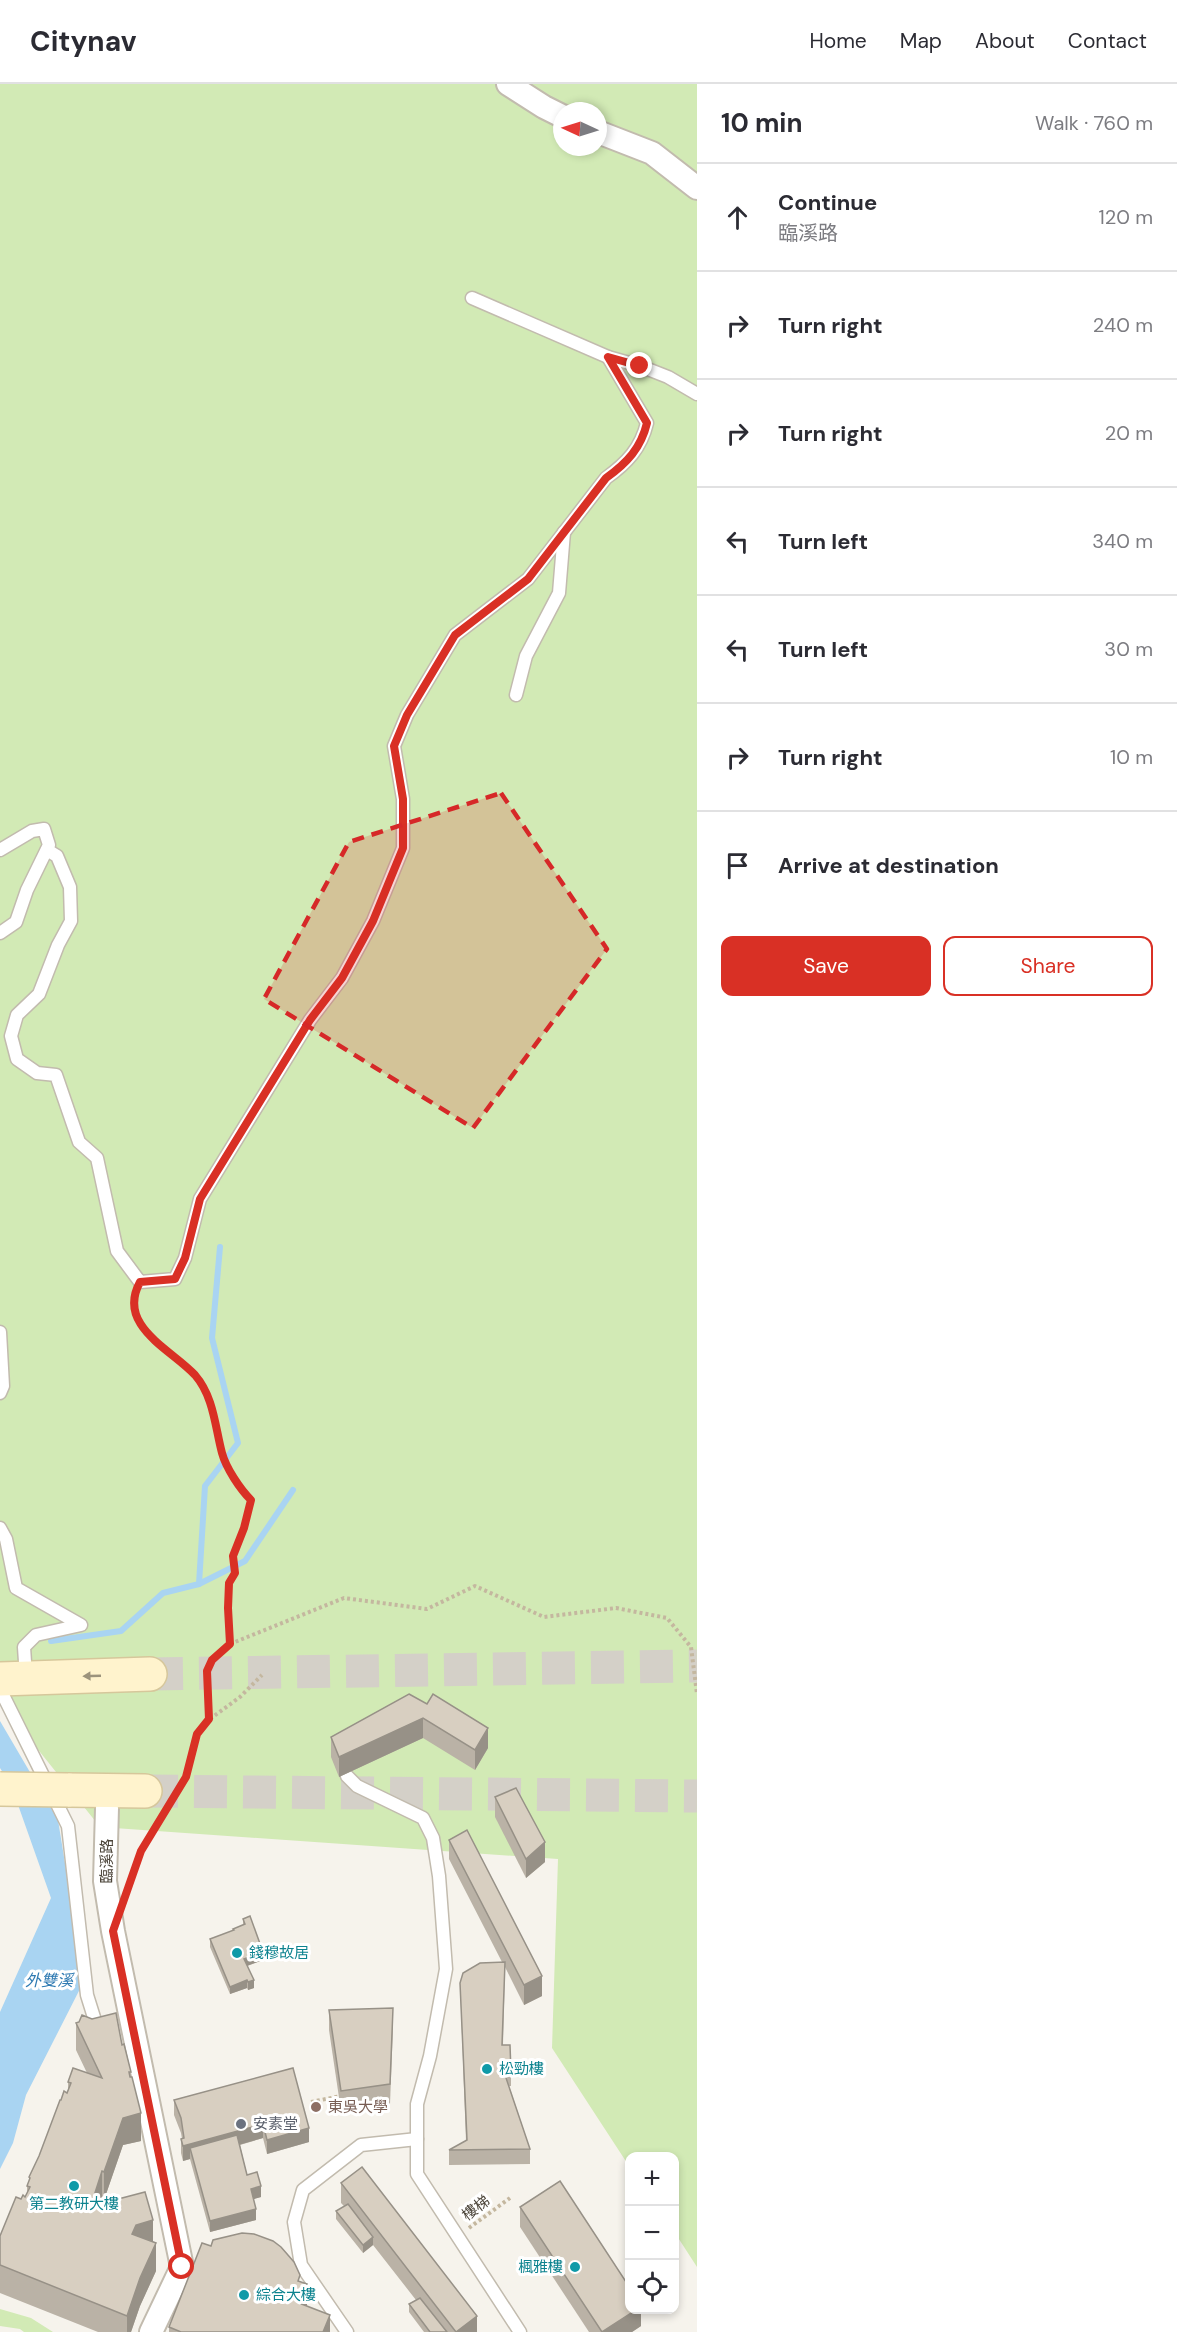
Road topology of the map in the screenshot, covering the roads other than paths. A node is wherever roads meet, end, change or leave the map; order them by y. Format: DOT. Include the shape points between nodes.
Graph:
graph roads {
  1 [pos="508,84"];
  2 [pos="553,112"];
  3 [pos="607,136"];
  4 [pos="697,188"];
  5 [pos="472,298"];
  6 [pos="608,357"];
  7 [pos="697,394"];
  8 [pos="564,531"];
  9 [pos="516,695"];
  10 [pos="0,850"];
  11 [pos="46,850"];
  12 [pos="0,933"];
  13 [pos="0,1332"];
  14 [pos="0,1393"];
  15 [pos="0,1528"];
  16 [pos="150,1674"];
  17 [pos="8,1677"];
  18 [pos="347,1776"];
  19 [pos="0,1789"];
  20 [pos="145,1791"];
  21 [pos="107,1808"];
  22 [pos="131,2020"];
  23 [pos="417,2139"];
  24 [pos="151,2332"];
  25 [pos="347,2332"];
  26 [pos="520,2332"];
  1 -- 2 [label="street"];
  3 -- 4 [label="street" via="651,153"];
  5 -- 6 [label="lane"];
  6 -- 7 [label="lane" via="668,377"];
  6 -- 8 [label="lane" via="647,423 644,437"];
  8 -- 9 [label="lane" via="559,593 526,656"];
  8 -- 11 [label="lane" via="528,579 455,635 407,715 394,746 403,799 403,848 373,921 342,978 310,1020 200,1199 185,1258 175,1279 140,1282 117,1251 97,1158 79,1142 56,1075 37,1073 17,1059 11,1036 17,1015 39,994 71,921 70,887 57,856"];
  10 -- 11 [label="lane" via="32,831 44,829 49,845"];
  11 -- 12 [label="lane" via="16,922"];
  13 -- 14 [label="lane"];
  15 -- 17 [label="lane" via="16,1588 81,1625 36,1635 24,1647"];
  16 -- 17 [label="main road, one-way"];
  17 -- 22 [label="lane" via="68,1826 87,1995 97,2028"];
  18 -- 23 [label="lane" via="357,1786 423,1818 434,1838 446,1969 417,2104"];
  19 -- 20 [label="main road, bridge"];
  21 -- 22 [label="street, 臨溪路" via="105,1881"];
  22 -- 24 [label="street, 臨溪路" via="182,2267"];
  23 -- 25 [label="lane" via="361,2145 303,2190 294,2222 301,2265"];
  23 -- 26 [label="lane" via="417,2174"];
}
